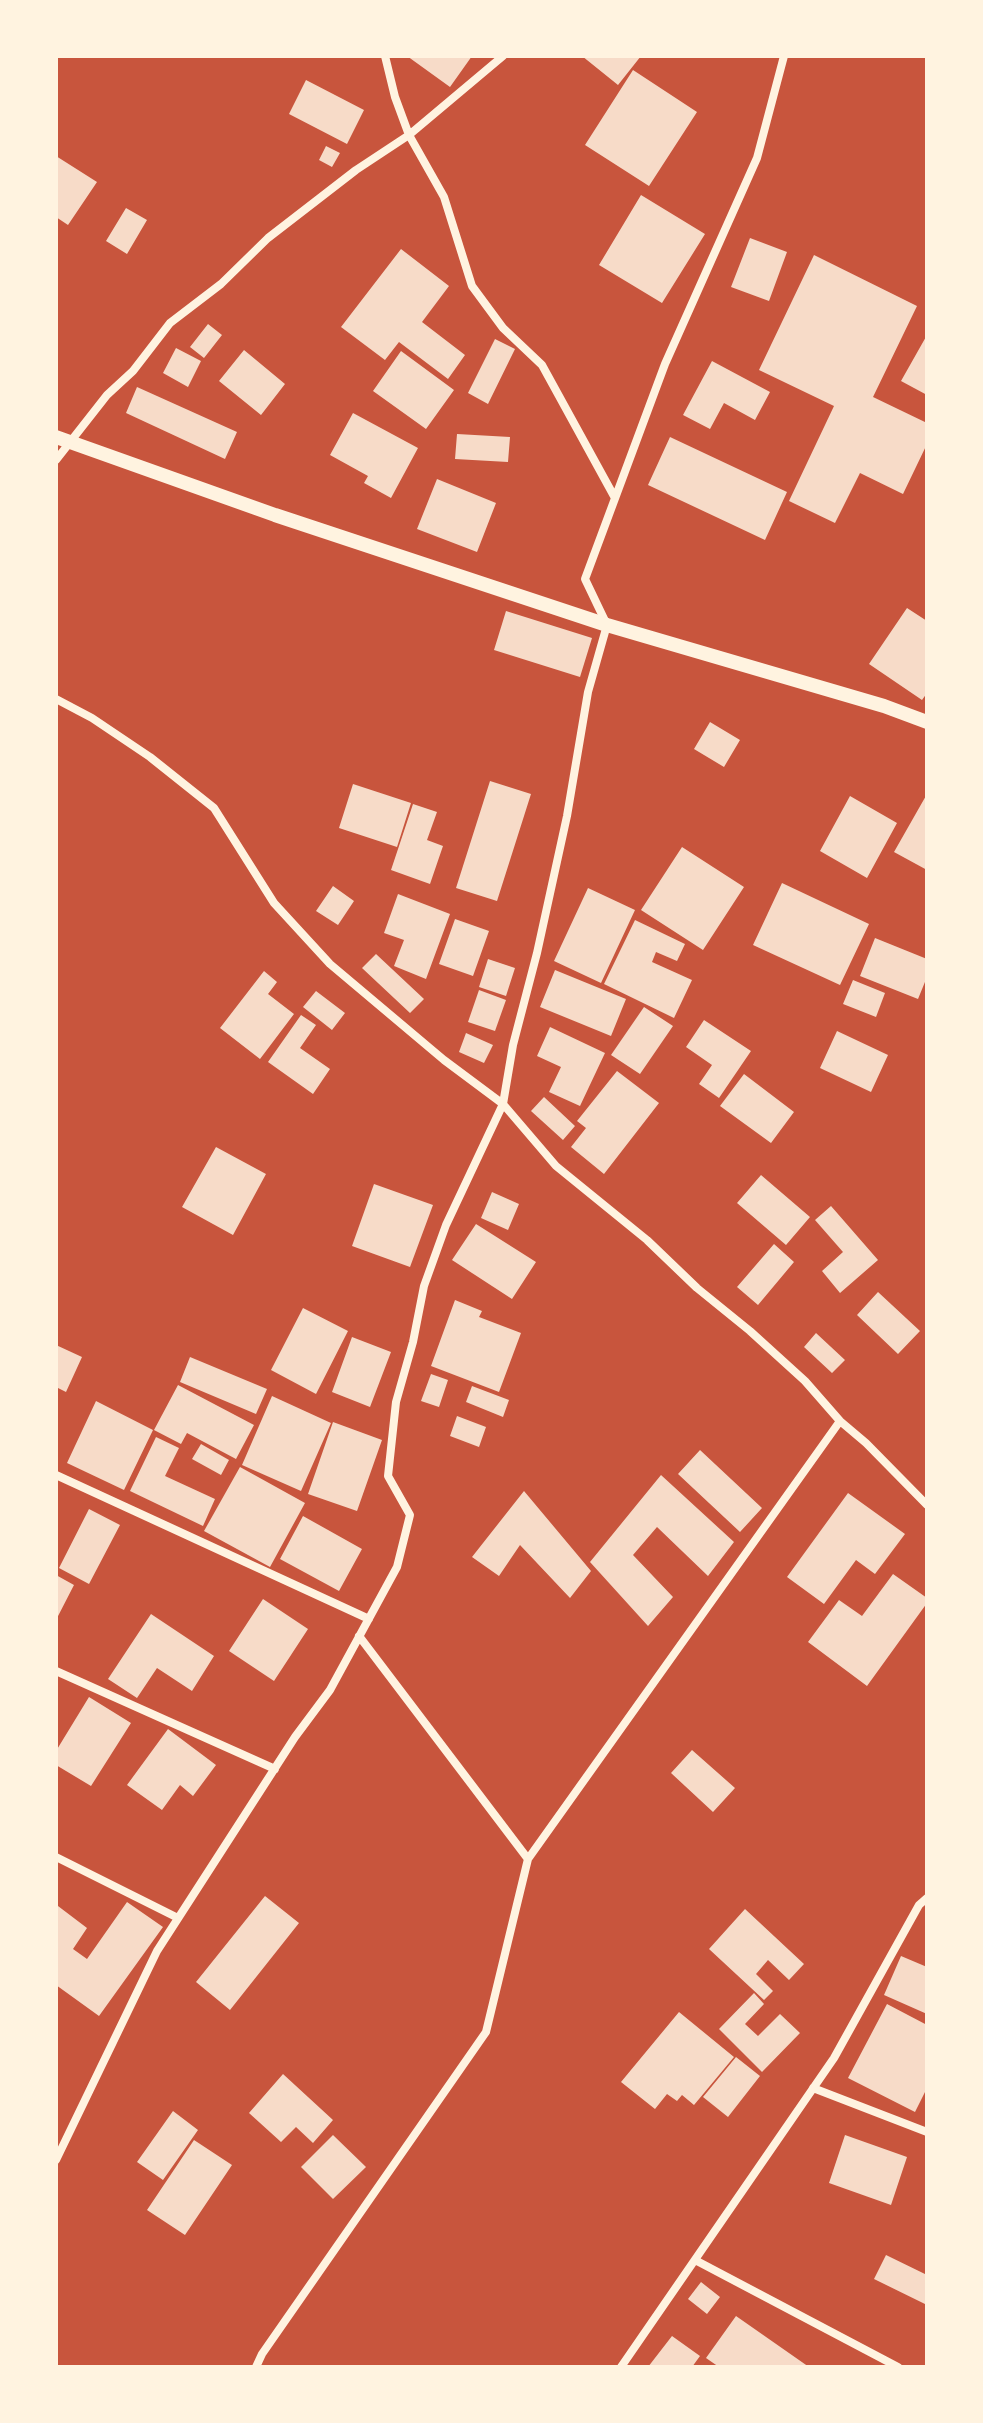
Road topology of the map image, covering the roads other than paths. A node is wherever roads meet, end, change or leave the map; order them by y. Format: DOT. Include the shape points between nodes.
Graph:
graph roads {
  1 [pos="385,56"];
  2 [pos="503,56"];
  3 [pos="784,56"];
  4 [pos="409,135"];
  5 [pos="63,440"];
  6 [pos="56,460"];
  7 [pos="615,498"];
  8 [pos="607,625"];
  9 [pos="56,699"];
  10 [pos="927,722"];
  11 [pos="503,1104"];
  12 [pos="840,1421"];
  13 [pos="56,1475"];
  14 [pos="927,1505"];
  15 [pos="369,1619"];
  16 [pos="359,1636"];
  17 [pos="57,1672"];
  18 [pos="275,1769"];
  19 [pos="56,1857"];
  20 [pos="528,1859"];
  21 [pos="927,1898"];
  22 [pos="178,1918"];
  23 [pos="813,2088"];
  24 [pos="927,2132"];
  25 [pos="56,2160"];
  26 [pos="695,2260"];
  27 [pos="256,2367"];
  28 [pos="621,2367"];
  29 [pos="898,2367"];
  1 -- 4 [label="street"];
  2 -- 4 [label="street"];
  3 -- 7 [label="street" via="757,158 665,364"];
  4 -- 5 [label="street" via="268,238 170,323 133,371"];
  4 -- 7 [label="street" via="444,197 472,286 503,328 542,365"];
  5 -- 6 [label="street"];
  5 -- 8 [label="street"];
  7 -- 8 [label="street" via="585,579"];
  8 -- 10 [label="street"];
  8 -- 11 [label="street" via="588,692 567,816"];
  9 -- 11 [label="street" via="150,757 214,808 274,903 330,964"];
  11 -- 12 [label="street" via="556,1166 750,1331"];
  11 -- 15 [label="street" via="446,1225 424,1286 396,1402 388,1476 410,1515 397,1567"];
  12 -- 14 [label="street"];
  12 -- 20 [label="street"];
  13 -- 15 [label="street"];
  15 -- 16 [label="street"];
  16 -- 18 [label="street" via="330,1690"];
  16 -- 20 [label="street"];
  17 -- 18 [label="street"];
  18 -- 22 [label="street"];
  19 -- 22 [label="street"];
  20 -- 27 [label="street" via="486,2032"];
  21 -- 23 [label="street"];
  22 -- 25 [label="street"];
  23 -- 24 [label="street"];
  23 -- 26 [label="street"];
  26 -- 28 [label="street"];
  26 -- 29 [label="street"];
}
